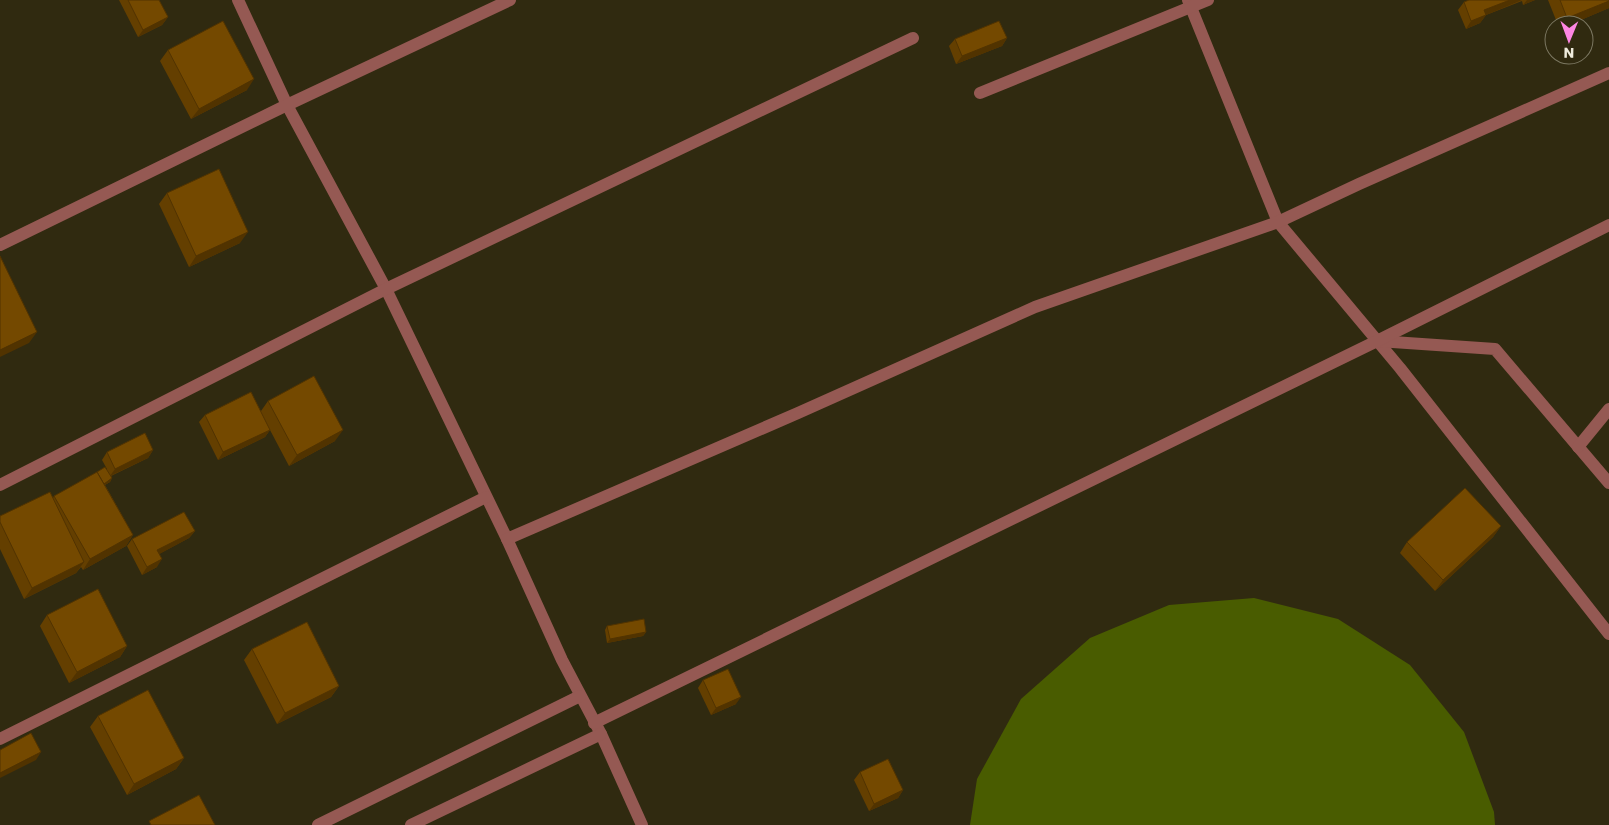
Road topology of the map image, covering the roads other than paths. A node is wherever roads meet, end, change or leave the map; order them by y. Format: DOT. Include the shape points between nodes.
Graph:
graph roads {
  1 [pos="238,0"];
  2 [pos="510,0"];
  3 [pos="1208,0"];
  4 [pos="1190,3"];
  5 [pos="913,38"];
  6 [pos="1609,73"];
  7 [pos="980,93"];
  8 [pos="288,105"];
  9 [pos="1278,222"];
  10 [pos="1609,226"];
  11 [pos="0,245"];
  12 [pos="386,289"];
  13 [pos="1377,341"];
  14 [pos="1609,409"];
  15 [pos="1578,447"];
  16 [pos="1609,483"];
  17 [pos="0,485"];
  18 [pos="486,496"];
  19 [pos="507,538"];
  20 [pos="1609,634"];
  21 [pos="580,696"];
  22 [pos="597,729"];
  23 [pos="0,739"];
  24 [pos="318,825"];
  25 [pos="411,825"];
  26 [pos="642,825"];
  1 -- 8 [label="street"];
  2 -- 8 [label="street"];
  3 -- 4 [label="street"];
  4 -- 7 [label="street"];
  4 -- 9 [label="street"];
  5 -- 12 [label="street"];
  6 -- 9 [label="street"];
  8 -- 11 [label="street"];
  8 -- 12 [label="street"];
  9 -- 13 [label="street"];
  9 -- 19 [label="street" via="1035,307"];
  10 -- 13 [label="street"];
  12 -- 17 [label="street"];
  12 -- 18 [label="street"];
  13 -- 15 [label="street" via="1494,349"];
  13 -- 20 [label="street"];
  13 -- 22 [label="street"];
  14 -- 15 [label="street"];
  15 -- 16 [label="street"];
  18 -- 19 [label="street"];
  18 -- 23 [label="street"];
  19 -- 21 [label="street"];
  21 -- 22 [label="street"];
  21 -- 24 [label="street"];
  22 -- 25 [label="street"];
  22 -- 26 [label="street"];
}
